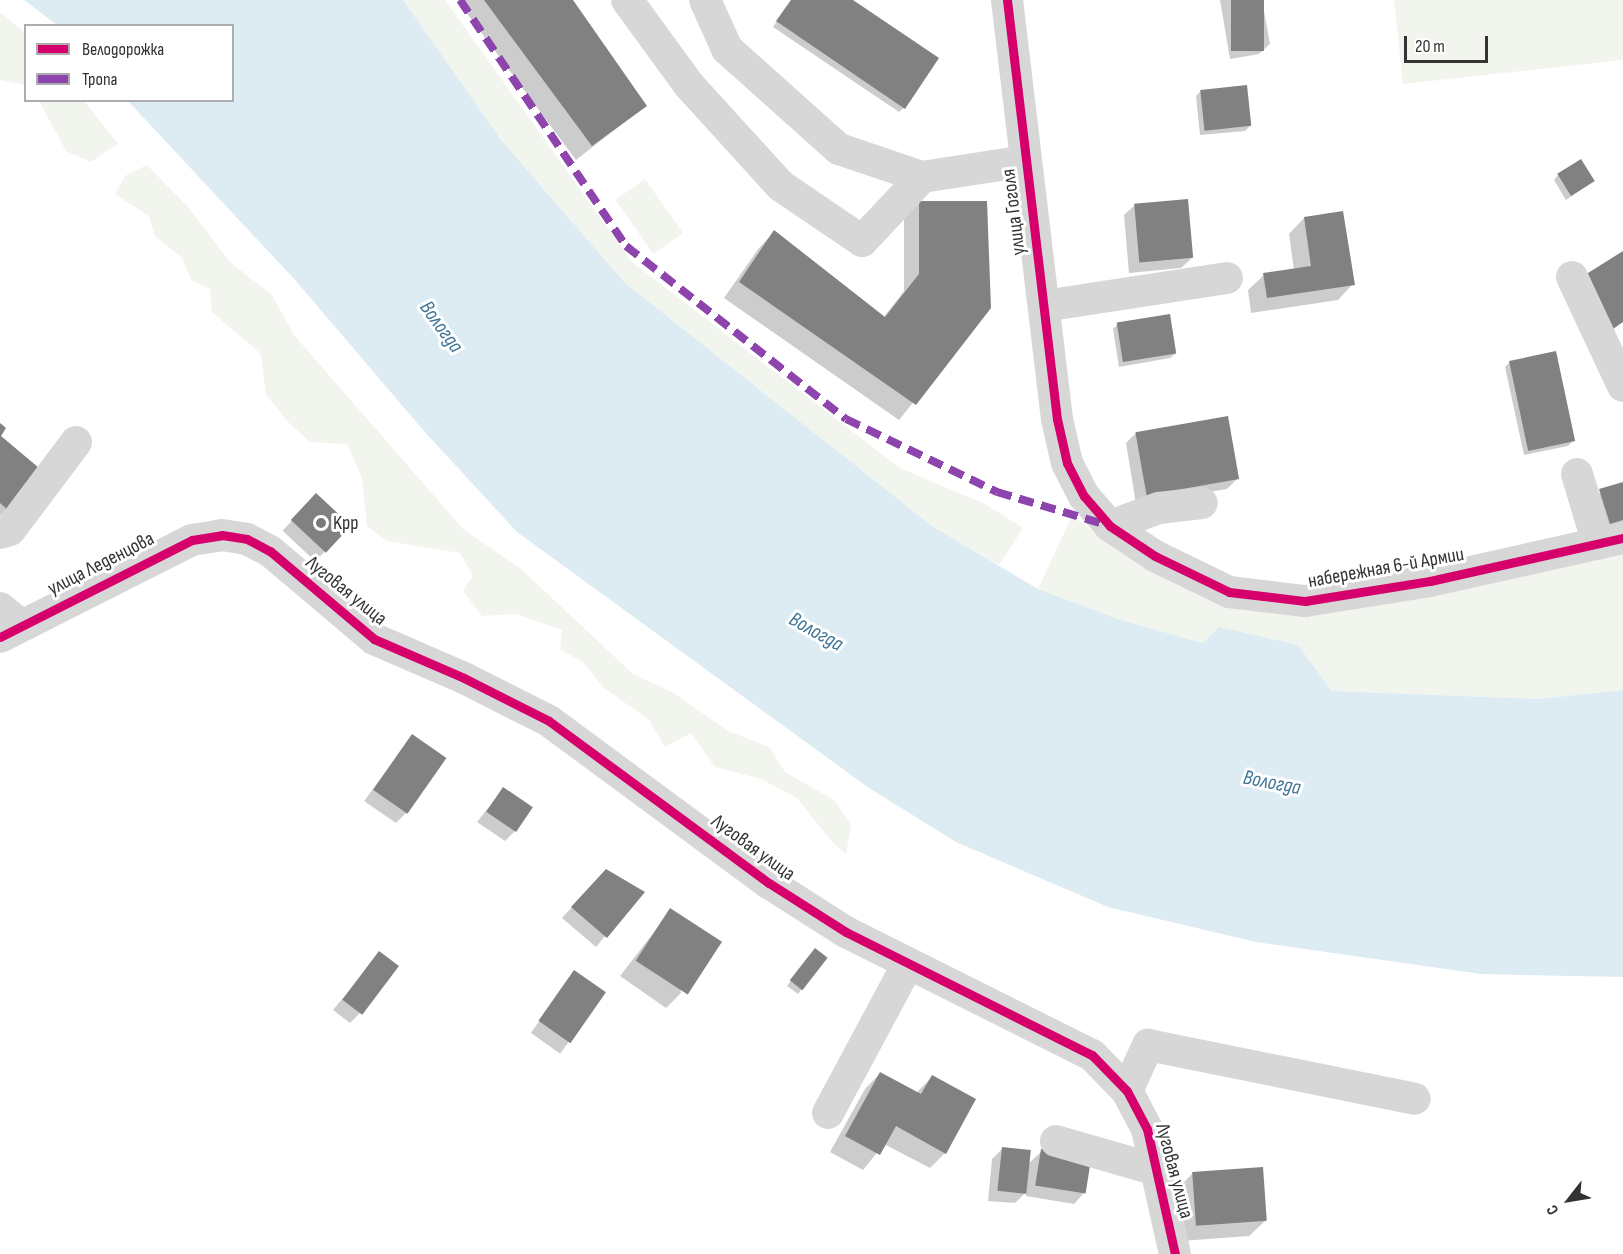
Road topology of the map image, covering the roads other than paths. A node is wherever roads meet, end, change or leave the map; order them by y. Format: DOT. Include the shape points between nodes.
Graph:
graph roads {
  1 [pos="627,0"];
  2 [pos="705,0"];
  3 [pos="1007,0"];
  4 [pos="1026,162"];
  5 [pos="922,177"];
  6 [pos="1572,277"];
  7 [pos="1227,278"];
  8 [pos="1044,306"];
  9 [pos="1623,386"];
  10 [pos="1057,419"];
  11 [pos="76,442"];
  12 [pos="1577,474"];
  13 [pos="1202,502"];
  14 [pos="1110,526"];
  15 [pos="0,533"];
  16 [pos="222,535"];
  17 [pos="1611,541"];
  18 [pos="7,623"];
  19 [pos="908,964"];
  20 [pos="1148,1045"];
  21 [pos="1092,1055"];
  22 [pos="1127,1091"];
  23 [pos="1415,1099"];
  24 [pos="828,1113"];
  25 [pos="1056,1141"];
  26 [pos="1160,1171"];
  27 [pos="1175,1254"];
  1 -- 5 [label="street" via="689,85 781,186 862,241"];
  2 -- 5 [label="street" via="728,49 838,149"];
  3 -- 4 [label="street, улица Гоголя"];
  4 -- 5 [label="street"];
  4 -- 8 [label="street, улица Гоголя"];
  6 -- 9 [label="street"];
  7 -- 8 [label="street"];
  8 -- 10 [label="street, улица Гоголя"];
  10 -- 14 [label="street, набережная 6-й Армии" via="1067,463 1084,496"];
  11 -- 15 [label="street" via="10,530"];
  12 -- 17 [label="street"];
  13 -- 14 [label="street" via="1159,508"];
  14 -- 17 [label="street, набережная 6-й Армии" via="1155,556 1229,591 1305,601 1430,581"];
  16 -- 18 [label="street, улица Леденцова" via="192,540"];
  16 -- 19 [label="street, Луговая улица" via="247,539 270,551 374,639 549,721 769,883 846,932"];
  19 -- 21 [label="street, Луговая улица"];
  19 -- 24 [label="street"];
  20 -- 21 [label="street"];
  20 -- 22 [label="street"];
  20 -- 23 [label="street"];
  21 -- 22 [label="street, Луговая улица"];
  22 -- 26 [label="street, Луговая улица" via="1147,1129"];
  25 -- 26 [label="street"];
  26 -- 27 [label="street, Луговая улица"];
}
